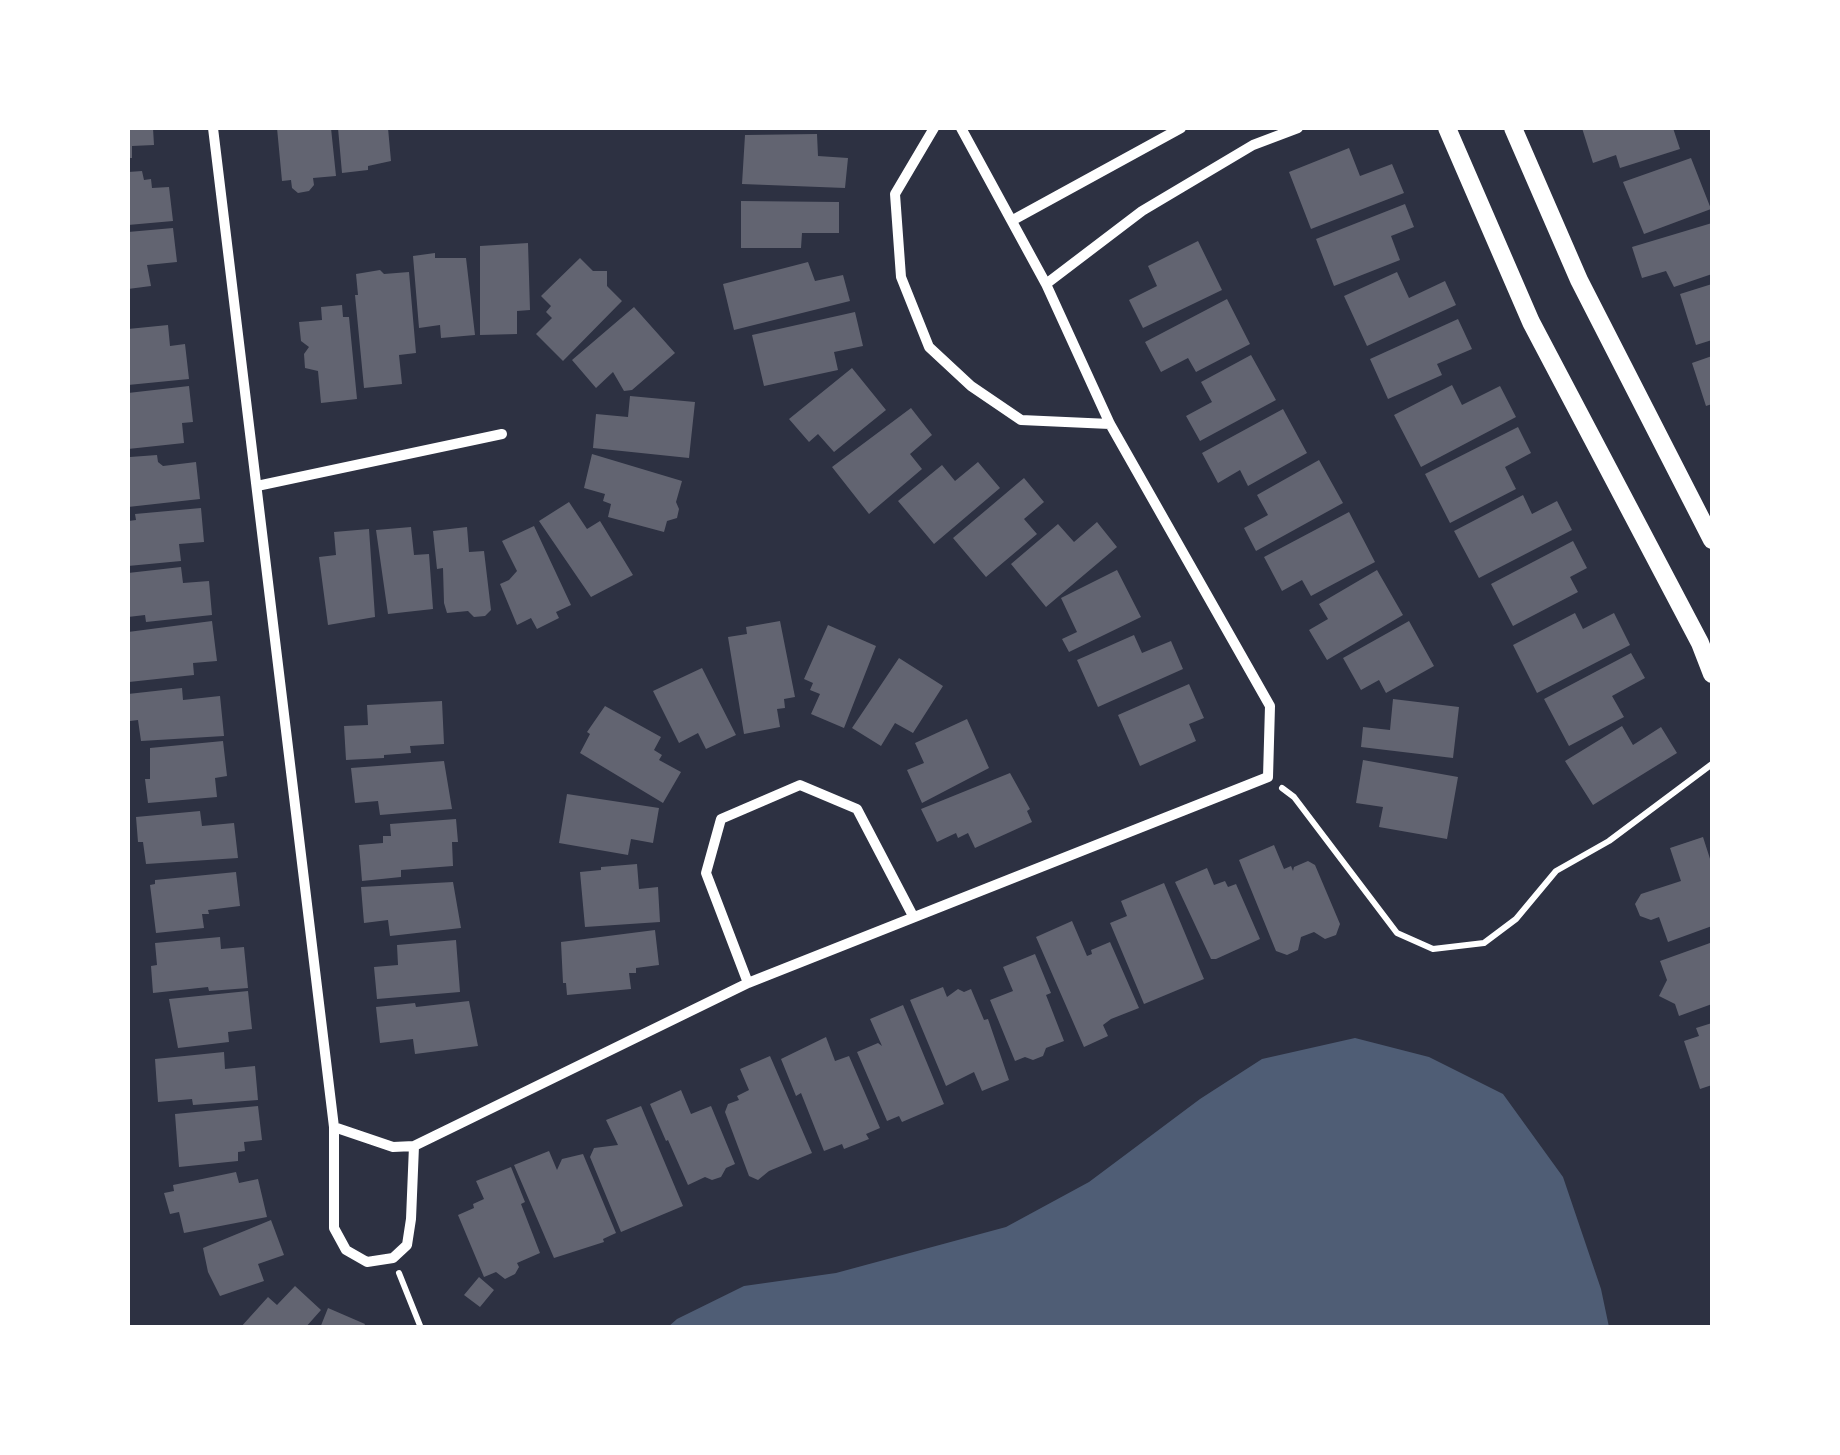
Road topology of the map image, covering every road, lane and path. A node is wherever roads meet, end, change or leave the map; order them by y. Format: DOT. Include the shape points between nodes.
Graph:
graph roads {
  1 [pos="213,128"];
  2 [pos="934,128"];
  3 [pos="961,128"];
  4 [pos="1181,128"];
  5 [pos="1298,128"];
  6 [pos="1446,128"];
  7 [pos="1513,128"];
  8 [pos="1013,220"];
  9 [pos="1046,284"];
  10 [pos="1110,424"];
  11 [pos="502,434"];
  12 [pos="257,486"];
  13 [pos="1712,540"];
  14 [pos="1706,641"];
  15 [pos="1712,674"];
  16 [pos="1712,764"];
  17 [pos="1268,777"];
  18 [pos="912,916"];
  19 [pos="748,984"];
  20 [pos="334,1127"];
  21 [pos="414,1146"];
  22 [pos="393,1258"];
  23 [pos="420,1328"];
  1 -- 12 [label="street"];
  2 -- 10 [label="street" via="895,194 901,277 929,347 1021,420"];
  3 -- 8 [label="street"];
  4 -- 8 [label="street"];
  5 -- 9 [label="street" via="1253,145 1142,211"];
  6 -- 14 [label="street" via="1531,322"];
  7 -- 13 [label="street" via="1580,280"];
  8 -- 9 [label="street"];
  9 -- 10 [label="street"];
  10 -- 17 [label="street" via="1270,706"];
  11 -- 12 [label="street"];
  12 -- 20 [label="street"];
  14 -- 15 [label="street"];
  16 -- 17 [label="path" via="1609,841 1556,870 1516,919 1484,942 1432,949 1397,933 1294,797"];
  17 -- 18 [label="street"];
  18 -- 19 [label="street"];
  18 -- 19 [label="street" via="857,809 800,784 721,819 706,873"];
  19 -- 21 [label="street"];
  20 -- 21 [label="street" via="393,1147"];
  20 -- 22 [label="street" via="334,1228 346,1250 367,1262"];
  21 -- 22 [label="street" via="407,1245"];
  22 -- 23 [label="path"];
}
